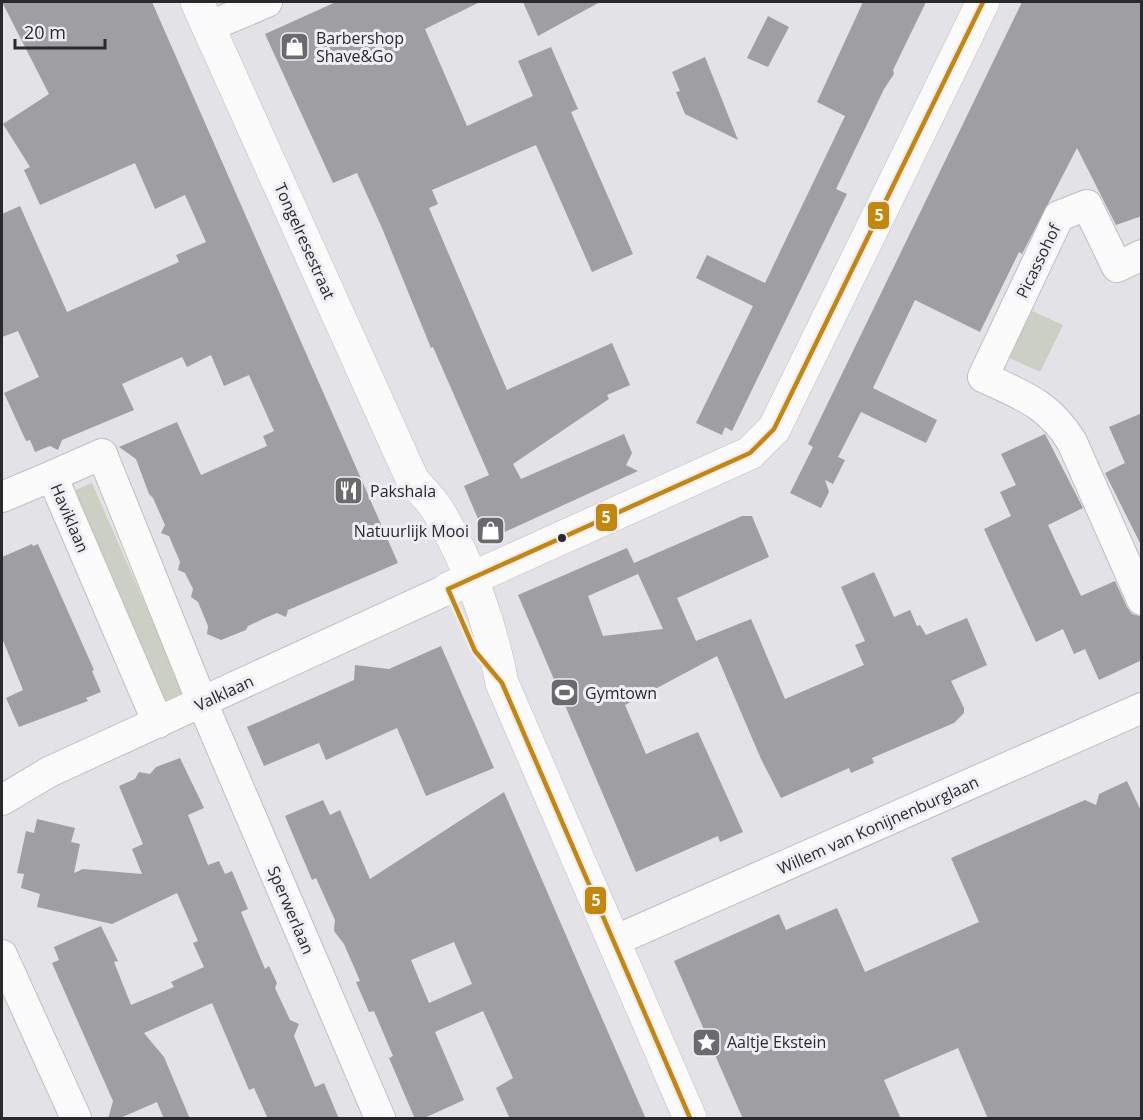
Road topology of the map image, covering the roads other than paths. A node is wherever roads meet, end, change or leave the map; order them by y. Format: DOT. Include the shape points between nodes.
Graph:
graph roads {
  1 [pos="267,2"];
  2 [pos="983,2"];
  3 [pos="202,14"];
  4 [pos="1142,255"];
  5 [pos="52,476"];
  6 [pos="2,497"];
  7 [pos="459,584"];
  8 [pos="1142,600"];
  9 [pos="202,702"];
  10 [pos="1142,708"];
  11 [pos="158,723"];
  12 [pos="2,800"];
  13 [pos="614,941"];
  14 [pos="2,955"];
  15 [pos="76,1119"];
  16 [pos="380,1119"];
  17 [pos="690,1119"];
  1 -- 3 [label="street"];
  2 -- 7 [label="street" via="774,429 750,453"];
  3 -- 7 [label="street, Tongelresestraat" via="413,481 437,507"];
  4 -- 8 [label="street, Picassohof" via="1117,267 1087,205 1059,216 983,377 1034,401 1058,420 1072,442"];
  5 -- 6 [label="street"];
  5 -- 9 [label="street, Haviklaan" via="102,454"];
  5 -- 11 [label="street, Haviklaan"];
  7 -- 9 [label="street, Valklaan"];
  7 -- 13 [label="street, Tongelresestraat" via="494,642 502,683"];
  9 -- 11 [label="street, Valklaan"];
  9 -- 16 [label="street, Sperwerlaan"];
  10 -- 13 [label="street, Willem van Konijnenburglaan"];
  11 -- 12 [label="street, Valklaan" via="49,772"];
  13 -- 17 [label="street, Tongelresestraat"];
  14 -- 15 [label="street"];
}
